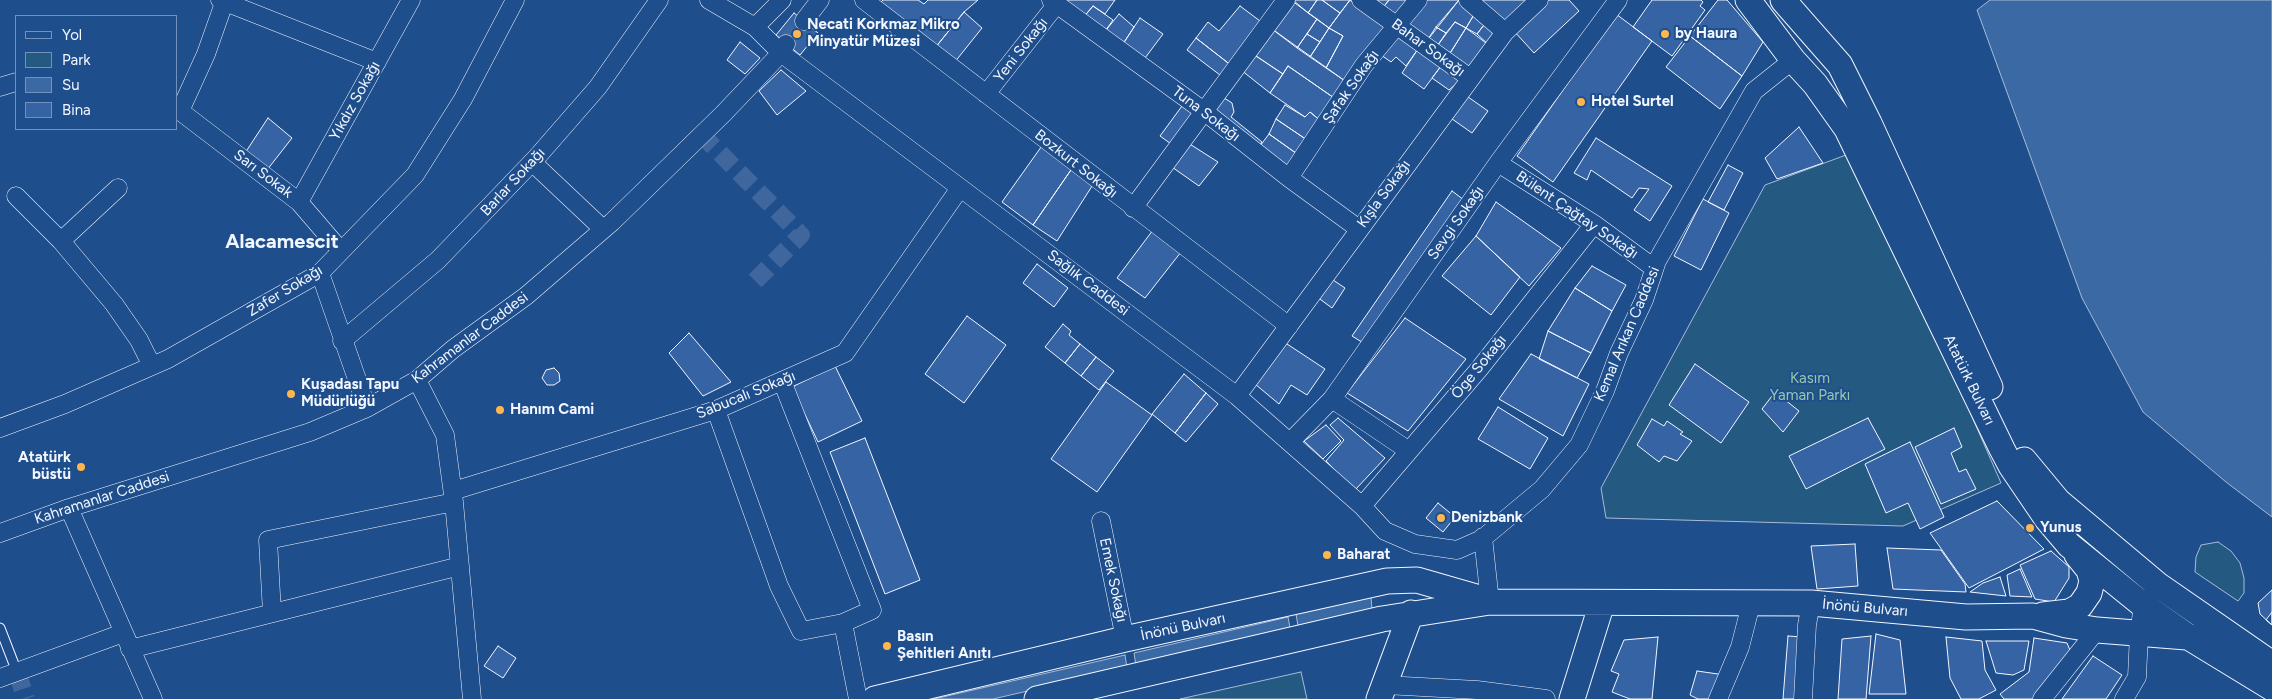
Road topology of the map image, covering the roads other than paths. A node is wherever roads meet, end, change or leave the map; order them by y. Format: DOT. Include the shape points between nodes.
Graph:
graph roads {
  1 [pos="411,0"];
  2 [pos="515,0"];
  3 [pos="659,0"];
  4 [pos="709,0"];
  5 [pos="782,0"];
  6 [pos="820,0"];
  7 [pos="864,0"];
  8 [pos="1286,0"];
  9 [pos="1361,0"];
  10 [pos="1418,0"];
  11 [pos="1468,0"];
  12 [pos="1539,0"];
  13 [pos="1618,0"];
  14 [pos="1748,0"];
  15 [pos="1783,0"];
  16 [pos="222,1"];
  17 [pos="1054,2"];
  18 [pos="804,21"];
  19 [pos="1396,25"];
  20 [pos="755,27"];
  21 [pos="1505,32"];
  22 [pos="783,48"];
  23 [pos="1833,56"];
  24 [pos="1793,60"];
  25 [pos="377,62"];
  26 [pos="1470,78"];
  27 [pos="15,82"];
  28 [pos="1815,84"];
  29 [pos="0,87"];
  30 [pos="986,94"];
  31 [pos="178,110"];
  32 [pos="1205,112"];
  33 [pos="532,162"];
  34 [pos="1498,163"];
  35 [pos="1289,178"];
  36 [pos="118,188"];
  37 [pos="960,188"];
  38 [pos="16,196"];
  39 [pos="299,202"];
  40 [pos="1134,208"];
  41 [pos="1594,224"];
  42 [pos="604,229"];
  43 [pos="1359,229"];
  44 [pos="61,241"];
  45 [pos="341,250"];
  46 [pos="1654,268"];
  47 [pos="320,273"];
  48 [pos="1289,326"];
  49 [pos="342,341"];
  50 [pos="152,366"];
  51 [pos="416,380"];
  52 [pos="782,381"];
  53 [pos="1237,396"];
  54 [pos="1332,399"];
  55 [pos="367,408"];
  56 [pos="716,410"];
  57 [pos="0,428"];
  58 [pos="1290,442"];
  59 [pos="1408,451"];
  60 [pos="454,496"];
  61 [pos="1362,506"];
  62 [pos="69,508"];
  63 [pos="1101,521"];
  64 [pos="0,533"];
  65 [pos="1484,538"];
  66 [pos="1415,544"];
  67 [pos="2069,545"];
  68 [pos="460,566"];
  69 [pos="2158,585"];
  70 [pos="1490,602"];
  71 [pos="1602,603"];
  72 [pos="1811,603"];
  73 [pos="1751,604"];
  74 [pos="2143,605"];
  75 [pos="272,613"];
  76 [pos="1411,613"];
  77 [pos="2033,616"];
  78 [pos="842,623"];
  79 [pos="0,628"];
  80 [pos="2097,630"];
  81 [pos="2139,634"];
  82 [pos="2190,638"];
  83 [pos="1125,640"];
  84 [pos="127,641"];
  85 [pos="2238,641"];
  86 [pos="2272,664"];
  87 [pos="17,672"];
  88 [pos="0,678"];
  89 [pos="2272,688"];
  90 [pos="1382,692"];
  91 [pos="153,699"];
  92 [pos="472,699"];
  93 [pos="858,699"];
  94 [pos="875,699"];
  95 [pos="1037,699"];
  96 [pos="1546,699"];
  97 [pos="1572,699"];
  98 [pos="1718,699"];
  99 [pos="1803,699"];
  100 [pos="2042,699"];
  101 [pos="2124,699"];
  1 -- 25 [label="street, Yıkdız Sokağı"];
  2 -- 45 [label="street, Zafer Sokağı" via="463,99 415,175"];
  3 -- 33 [label="street, Barlar Sokağı" via="598,87"];
  4 -- 20 [label="street, Sağlık Caddesi"];
  5 -- 20 [label="street"];
  6 -- 18 [label="street"];
  7 -- 30 [label="street, Bozkurt Sokağı"];
  8 -- 32 [label="street"];
  9 -- 19 [label="street, Bahar Sokağı"];
  10 -- 19 [label="street, Şafak Sokağı"];
  11 -- 21 [label="street"];
  12 -- 21 [label="street, Kışla Sokağı"];
  13 -- 34 [label="street, Sevgi Sokağı"];
  14 -- 24 [label="main road, Atatürk Bulvarı"];
  15 -- 23 [label="main road, Atatürk Bulvarı"];
  16 -- 25 [label="street"];
  16 -- 31 [label="street" via="206,54"];
  17 -- 30 [label="street, Yeni Sokağı"];
  17 -- 32 [label="street, Tuna Sokağı"];
  19 -- 26 [label="street, Bahar Sokağı"];
  19 -- 35 [label="street, Şafak Sokağı" via="1364,65"];
  20 -- 22 [label="street, Sağlık Caddesi"];
  21 -- 26 [label="street, Kışla Sokağı"];
  22 -- 37 [label="street, Sağlık Caddesi"];
  22 -- 42 [label="street, Kahramanlar Caddesi" via="723,114"];
  23 -- 24 [label="main road" via="1811,47 1801,50"];
  23 -- 28 [label="main road" via="1834,78"];
  23 -- 69 [label="main road, Atatürk Bulvarı" via="1870,123 2024,460 2058,501"];
  24 -- 28 [label="main road, Atatürk Bulvarı"];
  24 -- 46 [label="street, Kemal Arıkan Caddesi" via="1754,91"];
  25 -- 39 [label="street, Yıkdız Sokağı"];
  26 -- 43 [label="street, Kışla Sokağı"];
  27 -- 29 [label="street"];
  28 -- 67 [label="main road, Atatürk Bulvarı" via="1847,129 2010,466"];
  30 -- 40 [label="street, Bozkurt Sokağı"];
  31 -- 39 [label="street, Sarı Sokak"];
  32 -- 35 [label="street, Tuna Sokağı"];
  32 -- 40 [label="street"];
  33 -- 42 [label="street"];
  33 -- 49 [label="street, Barlar Sokağı" via="438,260"];
  34 -- 41 [label="street, Bülent Çağtay Sokağı"];
  34 -- 54 [label="street, Sevgi Sokağı"];
  35 -- 43 [label="street, Tuna Sokağı"];
  36 -- 44 [label="street"];
  37 -- 52 [label="street, Sabucalı Sokağı" via="845,353"];
  37 -- 53 [label="street, Sağlık Caddesi"];
  38 -- 44 [label="street"];
  39 -- 45 [label="street, Sarı Sokak"];
  40 -- 48 [label="street, Bozkurt Sokağı"];
  41 -- 46 [label="street, Bülent Çağtay Sokağı"];
  41 -- 59 [label="street, Öge Sokağı" via="1480,368"];
  42 -- 51 [label="street, Kahramanlar Caddesi" via="526,296"];
  43 -- 48 [label="street, Kışla Sokağı"];
  44 -- 50 [label="street" via="114,304 139,340"];
  45 -- 47 [label="street, Zafer Sokağı"];
  46 -- 65 [label="street, Kemal Arıkan Caddesi" via="1644,300 1578,444 1542,489"];
  47 -- 49 [label="street"];
  47 -- 50 [label="street, Zafer Sokağı"];
  48 -- 53 [label="street, Kışla Sokağı"];
  49 -- 55 [label="street"];
  50 -- 57 [label="street, Zafer Sokağı"];
  51 -- 55 [label="street, Kahramanlar Caddesi"];
  51 -- 60 [label="street" via="445,435"];
  52 -- 56 [label="street, Sabucalı Sokağı"];
  52 -- 78 [label="street" via="872,610"];
  53 -- 58 [label="street, Sağlık Caddesi"];
  54 -- 58 [label="street, Sevgi Sokağı"];
  54 -- 59 [label="street"];
  55 -- 62 [label="street, Kahramanlar Caddesi" via="310,432"];
  56 -- 60 [label="street, Sabucalı Sokağı"];
  56 -- 78 [label="street" via="779,586 802,631"];
  58 -- 61 [label="street, Sağlık Caddesi"];
  59 -- 61 [label="street, Öge Sokağı"];
  60 -- 68 [label="street"];
  60 -- 75 [label="street, Sabucalı Sokağı" via="268,540"];
  61 -- 66 [label="street, Sağlık Caddesi" via="1385,531"];
  62 -- 64 [label="street, Kahramanlar Caddesi"];
  62 -- 84 [label="street"];
  63 -- 83 [label="street, Emek Sokağı"];
  65 -- 66 [label="street, Kemal Arıkan Caddesi" via="1457,550"];
  65 -- 70 [label="street"];
  67 -- 74 [label="main road, Atatürk Bulvarı"];
  67 -- 77 [label="main road" via="2089,570 2092,581 2089,593 2080,606 2069,612"];
  68 -- 75 [label="street"];
  68 -- 92 [label="street"];
  69 -- 74 [label="street"];
  69 -- 85 [label="main road, Atatürk Bulvarı"];
  70 -- 71 [label="main road, İnönü Bulvarı"];
  70 -- 76 [label="main road, İnönü Bulvarı"];
  70 -- 83 [label="main road, İnönü Bulvarı" via="1417,580 1387,581"];
  71 -- 73 [label="main road, İnönü Bulvarı"];
  71 -- 97 [label="main road"];
  72 -- 73 [label="main road, İnönü Bulvarı"];
  72 -- 77 [label="main road, İnönü Bulvarı" via="1966,617"];
  72 -- 99 [label="street"];
  73 -- 98 [label="street" via="1740,647"];
  74 -- 81 [label="street"];
  74 -- 82 [label="main road, Atatürk Bulvarı"];
  75 -- 84 [label="street"];
  76 -- 90 [label="main road"];
  76 -- 95 [label="main road, İnönü Bulvarı"];
  77 -- 80 [label="main road, İnönü Bulvarı"];
  78 -- 93 [label="street"];
  79 -- 87 [label="lane"];
  80 -- 81 [label="main road, İnönü Bulvarı"];
  80 -- 100 [label="street"];
  81 -- 82 [label="main road, İnönü Bulvarı"];
  81 -- 101 [label="street" via="2137,677"];
  82 -- 85 [label="main road, İnönü Bulvarı"];
  82 -- 89 [label="main road, Atatürk Bulvarı"];
  83 -- 94 [label="main road, İnönü Bulvarı"];
  84 -- 87 [label="street"];
  84 -- 91 [label="street"];
  85 -- 86 [label="main road, Atatürk Bulvarı"];
  87 -- 88 [label="street"];
  90 -- 96 [label="street" via="1477,690"];
}
